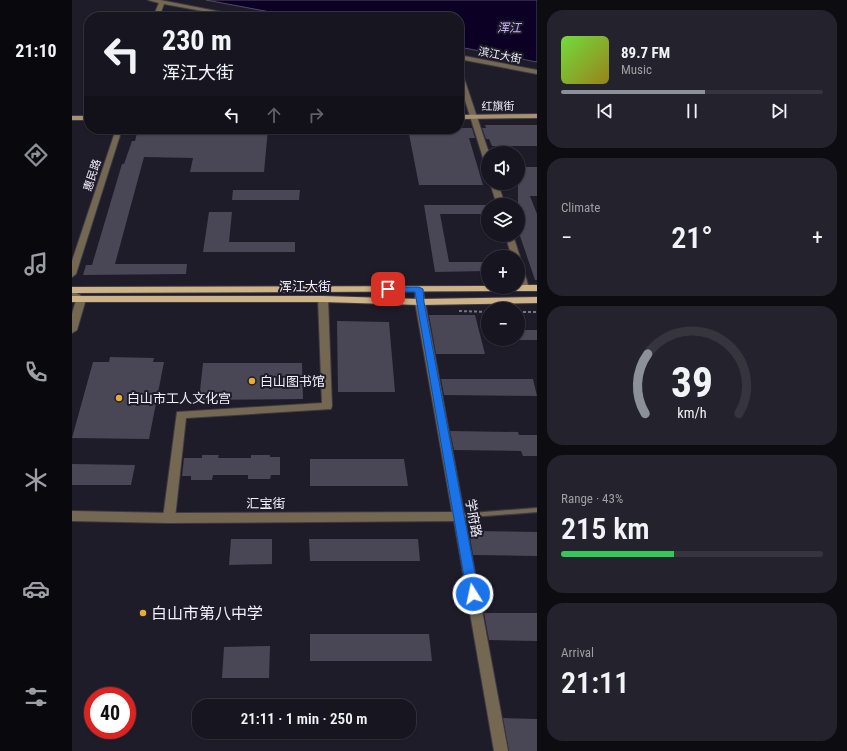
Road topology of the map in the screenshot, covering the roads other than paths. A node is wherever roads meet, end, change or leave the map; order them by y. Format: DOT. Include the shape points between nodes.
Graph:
graph roads {
  1 [pos="152,0"];
  2 [pos="162,2"];
  3 [pos="158,12"];
  4 [pos="217,12"];
  5 [pos="464,58"];
  6 [pos="537,72"];
  7 [pos="464,86"];
  8 [pos="537,116"];
  9 [pos="464,117"];
  10 [pos="475,117"];
  11 [pos="72,118"];
  12 [pos="84,118"];
  13 [pos="117,134"];
  14 [pos="484,146"];
  15 [pos="72,274"];
  16 [pos="481,288"];
  17 [pos="525,288"];
  18 [pos="537,288"];
  19 [pos="419,289"];
  20 [pos="72,290"];
  21 [pos="72,293"];
  22 [pos="77,299"];
  23 [pos="323,299"];
  24 [pos="537,300"];
  25 [pos="420,302"];
  26 [pos="72,330"];
  27 [pos="537,510"];
  28 [pos="72,516"];
  29 [pos="459,516"];
  30 [pos="169,518"];
  31 [pos="501,751"];
  1 -- 2 [label="street"];
  2 -- 3 [label="street"];
  2 -- 4 [label="street"];
  5 -- 6 [label="street, 滨江大街"];
  7 -- 10 [label="street"];
  8 -- 10 [label="main road, 红旗街"];
  9 -- 10 [label="main road, 红旗街"];
  10 -- 14 [label="street"];
  11 -- 12 [label="main road"];
  13 -- 15 [label="street, 惠民路"];
  16 -- 19 [label="main road, 浑江大街"];
  17 -- 18 [label="main road, 浑江大街"];
  19 -- 20 [label="main road, 浑江大街"];
  19 -- 25 [label="street, 学府路"];
  21 -- 22 [label="street"];
  22 -- 23 [label="main road, 浑江大街"];
  22 -- 26 [label="street"];
  23 -- 25 [label="main road, 浑江大街"];
  23 -- 30 [label="street" via="327,406 181,415"];
  24 -- 25 [label="main road, 浑江大街"];
  25 -- 29 [label="street, 学府路"];
  27 -- 29 [label="lane"];
  28 -- 30 [label="street, 汇宝街"];
  29 -- 30 [label="street, 汇宝街"];
  29 -- 31 [label="street, 学府路"];
}
